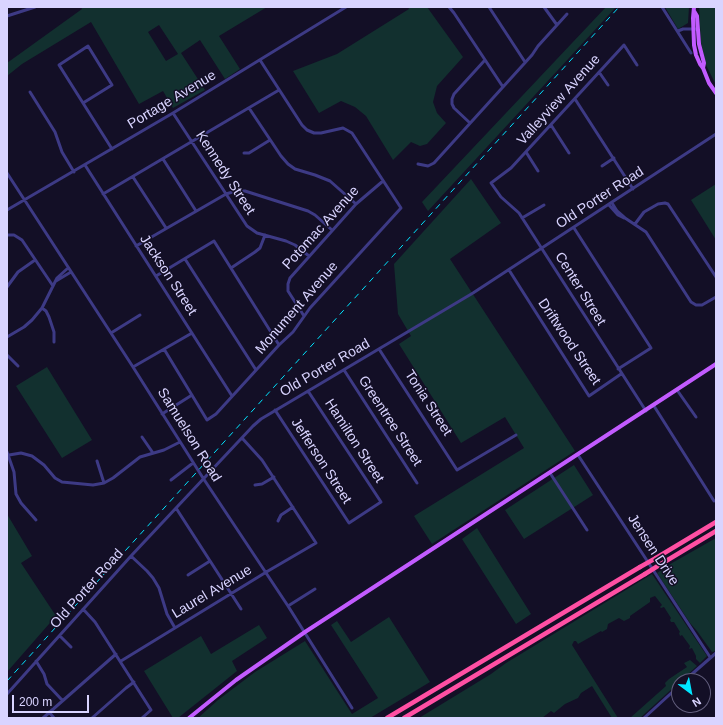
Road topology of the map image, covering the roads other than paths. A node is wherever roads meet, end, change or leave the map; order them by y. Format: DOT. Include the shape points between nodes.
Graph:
graph roads {
  1 [pos="35,7"];
  2 [pos="346,7"];
  3 [pos="449,7"];
  4 [pos="490,7"];
  5 [pos="544,7"];
  6 [pos="662,7"];
  7 [pos="694,9"];
  8 [pos="567,14"];
  9 [pos="7,16"];
  10 [pos="557,25"];
  11 [pos="696,29"];
  12 [pos="678,31"];
  13 [pos="691,53"];
  14 [pos="260,60"];
  15 [pos="485,60"];
  16 [pos="525,62"];
  17 [pos="636,65"];
  18 [pos="599,72"];
  19 [pos="608,85"];
  20 [pos="503,87"];
  21 [pos="279,90"];
  22 [pos="30,92"];
  23 [pos="716,93"];
  24 [pos="575,99"];
  25 [pos="83,103"];
  26 [pos="249,108"];
  27 [pos="173,113"];
  28 [pos="470,123"];
  29 [pos="551,125"];
  30 [pos="716,134"];
  31 [pos="270,140"];
  32 [pos="192,141"];
  33 [pos="112,149"];
  34 [pos="526,152"];
  35 [pos="569,153"];
  36 [pos="244,154"];
  37 [pos="614,158"];
  38 [pos="163,159"];
  39 [pos="418,164"];
  40 [pos="85,165"];
  41 [pos="602,166"];
  42 [pos="538,171"];
  43 [pos="74,172"];
  44 [pos="7,173"];
  45 [pos="133,177"];
  46 [pos="383,181"];
  47 [pos="491,183"];
  48 [pos="633,189"];
  49 [pos="103,194"];
  50 [pos="226,194"];
  51 [pos="24,200"];
  52 [pos="356,204"];
  53 [pos="544,204"];
  54 [pos="610,204"];
  55 [pos="7,210"];
  56 [pos="196,211"];
  57 [pos="522,218"];
  58 [pos="635,224"];
  59 [pos="166,228"];
  60 [pos="574,228"];
  61 [pos="332,230"];
  62 [pos="7,235"];
  63 [pos="265,235"];
  64 [pos="136,246"];
  65 [pos="542,249"];
  66 [pos="309,256"];
  67 [pos="186,259"];
  68 [pos="35,260"];
  69 [pos="68,268"];
  70 [pos="231,268"];
  71 [pos="509,270"];
  72 [pos="71,272"];
  73 [pos="156,276"];
  74 [pos="716,277"];
  75 [pos="56,281"];
  76 [pos="53,286"];
  77 [pos="7,287"];
  78 [pos="716,297"];
  79 [pos="42,308"];
  80 [pos="140,315"];
  81 [pos="304,316"];
  82 [pos="111,333"];
  83 [pos="192,333"];
  84 [pos="7,337"];
  85 [pos="54,342"];
  86 [pos="280,344"];
  87 [pos="164,349"];
  88 [pos="380,349"];
  89 [pos="7,355"];
  90 [pos="716,364"];
  91 [pos="18,366"];
  92 [pos="133,367"];
  93 [pos="618,369"];
  94 [pos="256,370"];
  95 [pos="344,370"];
  96 [pos="621,374"];
  97 [pos="677,390"];
  98 [pos="308,391"];
  99 [pos="192,395"];
  100 [pos="232,396"];
  101 [pos="654,406"];
  102 [pos="275,410"];
  103 [pos="646,411"];
  104 [pos="162,414"];
  105 [pos="696,417"];
  106 [pos="516,434"];
  107 [pos="142,437"];
  108 [pos="242,438"];
  109 [pos="180,442"];
  110 [pos="8,453"];
  111 [pos="153,453"];
  112 [pos="578,455"];
  113 [pos="97,461"];
  114 [pos="193,463"];
  115 [pos="550,473"];
  116 [pos="274,477"];
  117 [pos="203,478"];
  118 [pos="171,480"];
  119 [pos="104,483"];
  120 [pos="417,483"];
  121 [pos="255,485"];
  122 [pos="714,501"];
  123 [pos="293,507"];
  124 [pos="176,508"];
  125 [pos="36,520"];
  126 [pos="278,521"];
  127 [pos="716,522"];
  128 [pos="349,523"];
  129 [pos="587,530"];
  130 [pos="716,532"];
  131 [pos="716,535"];
  132 [pos="131,556"];
  133 [pos="210,560"];
  134 [pos="667,560"];
  135 [pos="265,572"];
  136 [pos="188,575"];
  137 [pos="315,589"];
  138 [pos="231,594"];
  139 [pos="288,606"];
  140 [pos="83,609"];
  141 [pos="241,609"];
  142 [pos="175,628"];
  143 [pos="305,632"];
  144 [pos="60,636"];
  145 [pos="71,647"];
  146 [pos="716,653"];
  147 [pos="116,654"];
  148 [pos="710,657"];
  149 [pos="36,661"];
  150 [pos="121,661"];
  151 [pos="693,673"];
  152 [pos="134,682"];
  153 [pos="671,693"];
  154 [pos="7,694"];
  155 [pos="62,700"];
  156 [pos="352,708"];
  157 [pos="49,712"];
  158 [pos="43,718"];
  159 [pos="54,718"];
  160 [pos="92,718"];
  161 [pos="142,718"];
  162 [pos="189,718"];
  163 [pos="387,718"];
  164 [pos="404,718"];
  165 [pos="644,718"];
  1 -- 9 [label="street"];
  2 -- 14 [label="street, Portage Avenue"];
  3 -- 15 [label="street"];
  4 -- 16 [label="street"];
  5 -- 10 [label="street"];
  6 -- 12 [label="street"];
  7 -- 11 [label="main road" via="697,16"];
  8 -- 10 [label="street"];
  10 -- 16 [label="street"];
  11 -- 12 [label="street"];
  11 -- 23 [label="main road" via="696,55"];
  12 -- 13 [label="street"];
  14 -- 21 [label="street"];
  14 -- 27 [label="street, Portage Avenue"];
  15 -- 20 [label="street"];
  15 -- 28 [label="street" via="452,99 454,108"];
  16 -- 20 [label="street"];
  17 -- 18 [label="street, Valleyview Avenue" via="624,45"];
  18 -- 19 [label="street"];
  18 -- 24 [label="street, Valleyview Avenue"];
  20 -- 28 [label="street"];
  21 -- 26 [label="street"];
  21 -- 46 [label="street" via="307,130 321,133 343,128 352,132"];
  22 -- 43 [label="street" via="58,137 62,152"];
  24 -- 29 [label="street, Valleyview Avenue"];
  24 -- 37 [label="street"];
  25 -- 25 [label="street" via="59,64 88,46 112,85"];
  25 -- 33 [label="street"];
  26 -- 31 [label="street"];
  26 -- 32 [label="street"];
  27 -- 32 [label="street, Kennedy Street"];
  27 -- 33 [label="street, Portage Avenue"];
  28 -- 39 [label="street" via="431,165"];
  29 -- 34 [label="street, Valleyview Avenue"];
  29 -- 35 [label="street"];
  30 -- 48 [label="street, Old Porter Road"];
  31 -- 36 [label="street"];
  31 -- 52 [label="street" via="292,167 330,182"];
  32 -- 38 [label="street"];
  32 -- 50 [label="street, Kennedy Street"];
  33 -- 40 [label="street, Portage Avenue"];
  34 -- 42 [label="street"];
  34 -- 47 [label="street, Valleyview Avenue" via="506,173"];
  37 -- 41 [label="street"];
  37 -- 48 [label="street"];
  38 -- 45 [label="street"];
  38 -- 56 [label="street"];
  40 -- 43 [label="street, Portage Avenue"];
  40 -- 49 [label="street, Jackson Street"];
  43 -- 51 [label="street, Portage Avenue"];
  44 -- 51 [label="street, Samuelson Road"];
  45 -- 49 [label="street"];
  45 -- 59 [label="street"];
  46 -- 52 [label="street, Potomac Avenue"];
  46 -- 81 [label="street, Monument Avenue" via="401,208"];
  47 -- 57 [label="street, Center Street"];
  48 -- 54 [label="street, Old Porter Road"];
  49 -- 64 [label="street, Jackson Street"];
  50 -- 56 [label="street"];
  50 -- 61 [label="street" via="245,191 308,211"];
  50 -- 63 [label="street, Kennedy Street" via="247,226"];
  51 -- 55 [label="street, Portage Avenue"];
  51 -- 69 [label="street, Samuelson Road"];
  52 -- 61 [label="street, Potomac Avenue"];
  53 -- 57 [label="street"];
  54 -- 58 [label="street"];
  54 -- 60 [label="street, Old Porter Road"];
  56 -- 59 [label="street"];
  57 -- 65 [label="street, Center Street"];
  58 -- 74 [label="street" via="644,212 655,205 668,204"];
  58 -- 78 [label="street" via="646,232 691,302 702,305"];
  59 -- 64 [label="street"];
  60 -- 65 [label="street, Old Porter Road"];
  60 -- 93 [label="street" via="651,348"];
  61 -- 66 [label="street, Potomac Avenue"];
  62 -- 68 [label="street" via="14,235 22,240"];
  63 -- 66 [label="street, Kennedy Street" via="295,245"];
  63 -- 70 [label="street" via="260,248"];
  64 -- 73 [label="street, Jackson Street"];
  65 -- 71 [label="street, Old Porter Road"];
  65 -- 93 [label="street, Center Street"];
  66 -- 81 [label="street, Potomac Avenue" via="288,284 288,291"];
  67 -- 70 [label="street" via="214,241"];
  67 -- 73 [label="street"];
  67 -- 94 [label="street"];
  68 -- 76 [label="street"];
  68 -- 77 [label="street" via="18,272"];
  69 -- 72 [label="street, Samuelson Road"];
  69 -- 75 [label="street"];
  70 -- 86 [label="street"];
  71 -- 88 [label="street, Old Porter Road"];
  71 -- 96 [label="street, Driftwood Street" via="589,396"];
  72 -- 75 [label="street"];
  72 -- 82 [label="street, Samuelson Road"];
  73 -- 83 [label="street, Jackson Street"];
  75 -- 76 [label="street"];
  76 -- 79 [label="street"];
  79 -- 84 [label="street" via="24,328"];
  79 -- 85 [label="street" via="49,317"];
  80 -- 82 [label="street"];
  81 -- 86 [label="street, Monument Avenue"];
  82 -- 92 [label="street, Samuelson Road"];
  83 -- 87 [label="street"];
  83 -- 100 [label="street, Jackson Street"];
  86 -- 94 [label="street, Monument Avenue"];
  87 -- 92 [label="street"];
  87 -- 99 [label="street"];
  88 -- 95 [label="street, Old Porter Road"];
  88 -- 106 [label="street, Tonia Street" via="457,470"];
  89 -- 91 [label="street"];
  90 -- 97 [label="main road"];
  92 -- 104 [label="street, Samuelson Road"];
  93 -- 96 [label="street, Center Street"];
  94 -- 100 [label="street, Monument Avenue"];
  95 -- 98 [label="street, Old Porter Road"];
  95 -- 120 [label="street, Greentree Street"];
  96 -- 103 [label="street, Center Street"];
  97 -- 101 [label="main road"];
  97 -- 105 [label="street"];
  98 -- 102 [label="street, Old Porter Road"];
  98 -- 128 [label="street, Hamilton Street" via="381,502"];
  99 -- 100 [label="street, Monument Avenue" via="207,420"];
  99 -- 104 [label="street"];
  101 -- 103 [label="main road"];
  101 -- 122 [label="street"];
  102 -- 108 [label="street, Old Porter Road" via="252,426"];
  102 -- 128 [label="street, Jefferson Street"];
  103 -- 112 [label="main road"];
  104 -- 109 [label="street, Samuelson Road"];
  107 -- 111 [label="street"];
  108 -- 116 [label="street" via="258,454"];
  108 -- 117 [label="street, Old Porter Road"];
  109 -- 111 [label="street"];
  109 -- 114 [label="street, Samuelson Road"];
  110 -- 119 [label="street" via="32,456 55,478 66,484 87,486"];
  110 -- 125 [label="street" via="14,472 16,494"];
  111 -- 119 [label="street" via="135,460"];
  112 -- 115 [label="main road"];
  112 -- 148 [label="street, Jensen Drive"];
  113 -- 119 [label="street"];
  114 -- 117 [label="street, Samuelson Road"];
  114 -- 118 [label="street"];
  115 -- 129 [label="street"];
  115 -- 143 [label="main road"];
  116 -- 121 [label="street"];
  116 -- 123 [label="street"];
  117 -- 124 [label="street, Old Porter Road"];
  117 -- 135 [label="street, Samuelson Road"];
  123 -- 126 [label="street" via="281,515"];
  123 -- 135 [label="street, Laurel Avenue" via="316,543"];
  124 -- 132 [label="street, Old Porter Road"];
  124 -- 133 [label="street"];
  127 -- 163 [label="highway, bridge"];
  130 -- 134 [label="highway"];
  131 -- 134 [label="highway"];
  132 -- 140 [label="street, Old Porter Road"];
  132 -- 142 [label="street" via="156,583"];
  133 -- 136 [label="street"];
  133 -- 138 [label="street"];
  134 -- 164 [label="highway, bridge"];
  135 -- 138 [label="street, Laurel Avenue"];
  135 -- 139 [label="street, Samuelson Road"];
  137 -- 139 [label="street"];
  138 -- 141 [label="street"];
  138 -- 142 [label="street, Laurel Avenue"];
  139 -- 143 [label="street, Samuelson Road"];
  140 -- 144 [label="street, Old Porter Road"];
  140 -- 147 [label="street"];
  142 -- 150 [label="street, Laurel Avenue"];
  143 -- 156 [label="street, Samuelson Road"];
  143 -- 162 [label="main road" via="236,680"];
  144 -- 145 [label="street"];
  144 -- 149 [label="street, Old Porter Road"];
  146 -- 148 [label="street"];
  147 -- 150 [label="street"];
  147 -- 155 [label="street"];
  148 -- 151 [label="street"];
  149 -- 154 [label="street, Old Porter Road"];
  149 -- 155 [label="street" via="47,684"];
  150 -- 152 [label="street"];
  152 -- 160 [label="street"];
  152 -- 161 [label="street" via="151,710"];
  153 -- 165 [label="street"];
  155 -- 157 [label="street"];
  157 -- 158 [label="street"];
  157 -- 159 [label="street"];
}
